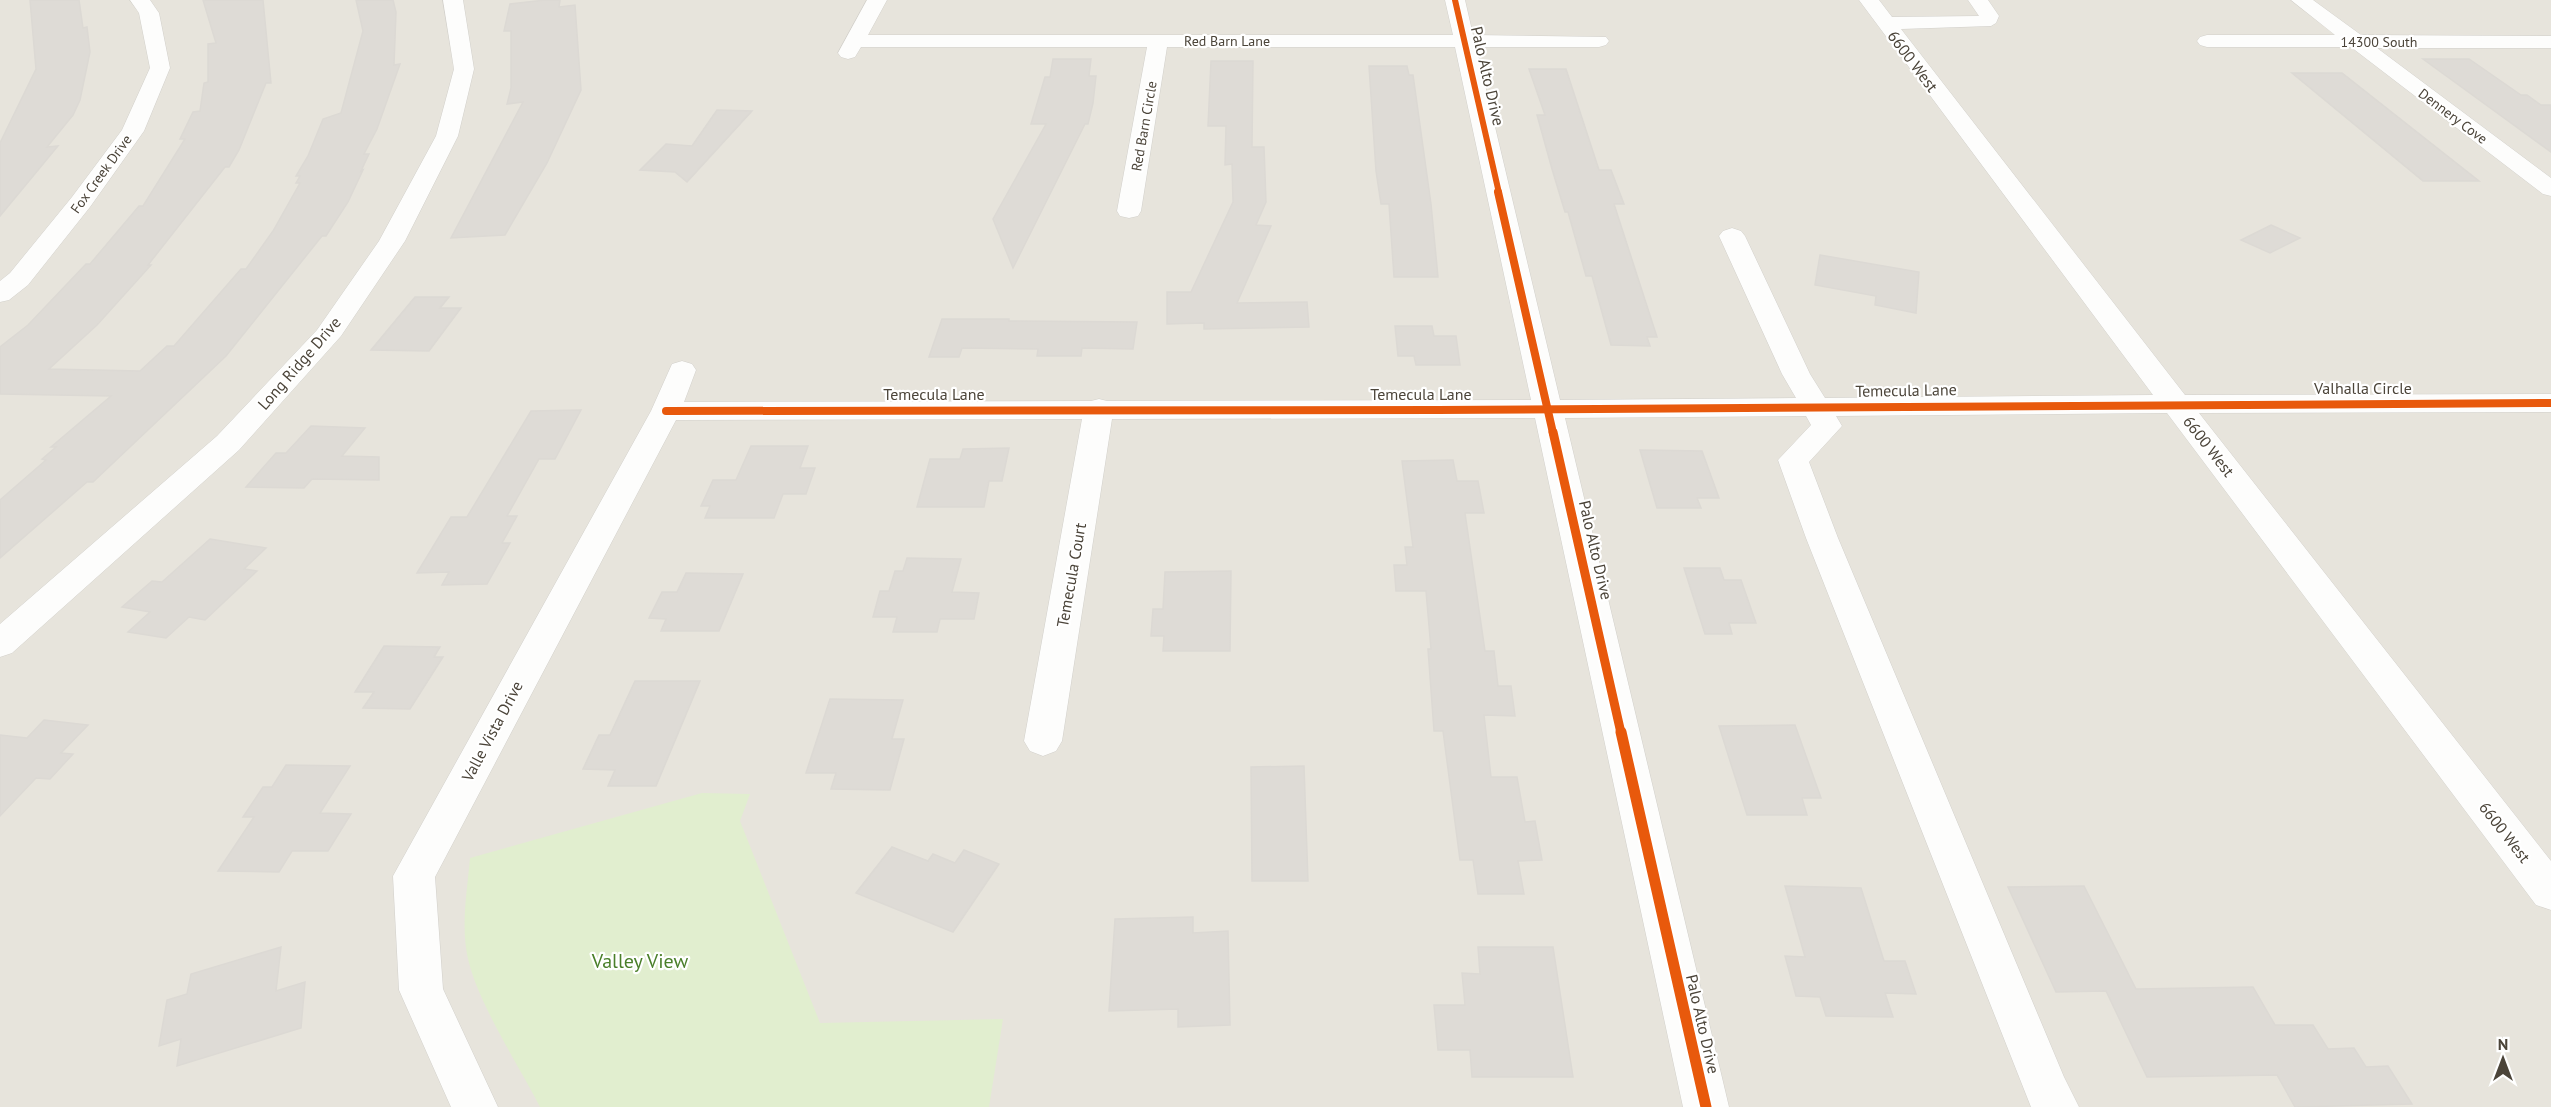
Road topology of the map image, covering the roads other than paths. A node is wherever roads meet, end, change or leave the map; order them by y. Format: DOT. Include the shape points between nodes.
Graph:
graph roads {
  1 [pos="140,0"];
  2 [pos="453,0"];
  3 [pos="877,0"];
  4 [pos="1455,0"];
  5 [pos="1978,0"];
  6 [pos="2301,0"];
  7 [pos="1877,12"];
  8 [pos="1158,41"];
  9 [pos="1464,41"];
  10 [pos="1599,41"];
  11 [pos="2207,42"];
  12 [pos="2356,42"];
  13 [pos="2551,42"];
  14 [pos="2551,189"];
  15 [pos="1129,210"];
  16 [pos="1732,236"];
  17 [pos="0,294"];
  18 [pos="682,370"];
  19 [pos="2175,402"];
  20 [pos="2551,403"];
  21 [pos="1815,406"];
  22 [pos="1099,408"];
  23 [pos="1548,409"];
  24 [pos="666,411"];
  25 [pos="0,644"];
  26 [pos="1043,741"];
  27 [pos="2551,892"];
  28 [pos="476,1107"];
  29 [pos="1706,1107"];
  30 [pos="2056,1107"];
  1 -- 17 [label="street, Fox Creek Drive" via="149,13 160,68 133,131 47,245 19,279"];
  2 -- 25 [label="street, Long Ridge Drive" via="464,69 447,136 392,241 327,336 228,443"];
  3 -- 8 [label="street, Red Barn Lane" via="852,47"];
  4 -- 9 [label="street, Palo Alto Drive"];
  5 -- 7 [label="street" via="1989,19 1978,22"];
  6 -- 12 [label="street, Dennery Cove"];
  7 -- 19 [label="street, 6600 West"];
  8 -- 9 [label="street, Red Barn Lane"];
  8 -- 15 [label="street, Red Barn Circle"];
  9 -- 10 [label="street, Red Barn Lane"];
  9 -- 23 [label="street, Palo Alto Drive"];
  11 -- 12 [label="street, 14300 South"];
  12 -- 13 [label="street, 14300 South"];
  12 -- 14 [label="street, Dennery Cove"];
  16 -- 21 [label="street" via="1796,374"];
  18 -- 24 [label="street, Valle Vista Drive"];
  19 -- 20 [label="street, Valhalla Circle"];
  19 -- 21 [label="street, Temecula Lane"];
  19 -- 27 [label="street, 6600 West"];
  21 -- 23 [label="street, Temecula Lane"];
  21 -- 30 [label="street" via="1827,426 1793,460 1887,700"];
  22 -- 23 [label="street, Temecula Lane"];
  22 -- 24 [label="street, Temecula Lane"];
  22 -- 26 [label="street, Temecula Court"];
  23 -- 29 [label="street, Palo Alto Drive"];
  24 -- 28 [label="street, Valle Vista Drive" via="414,876 420,990"];
}
